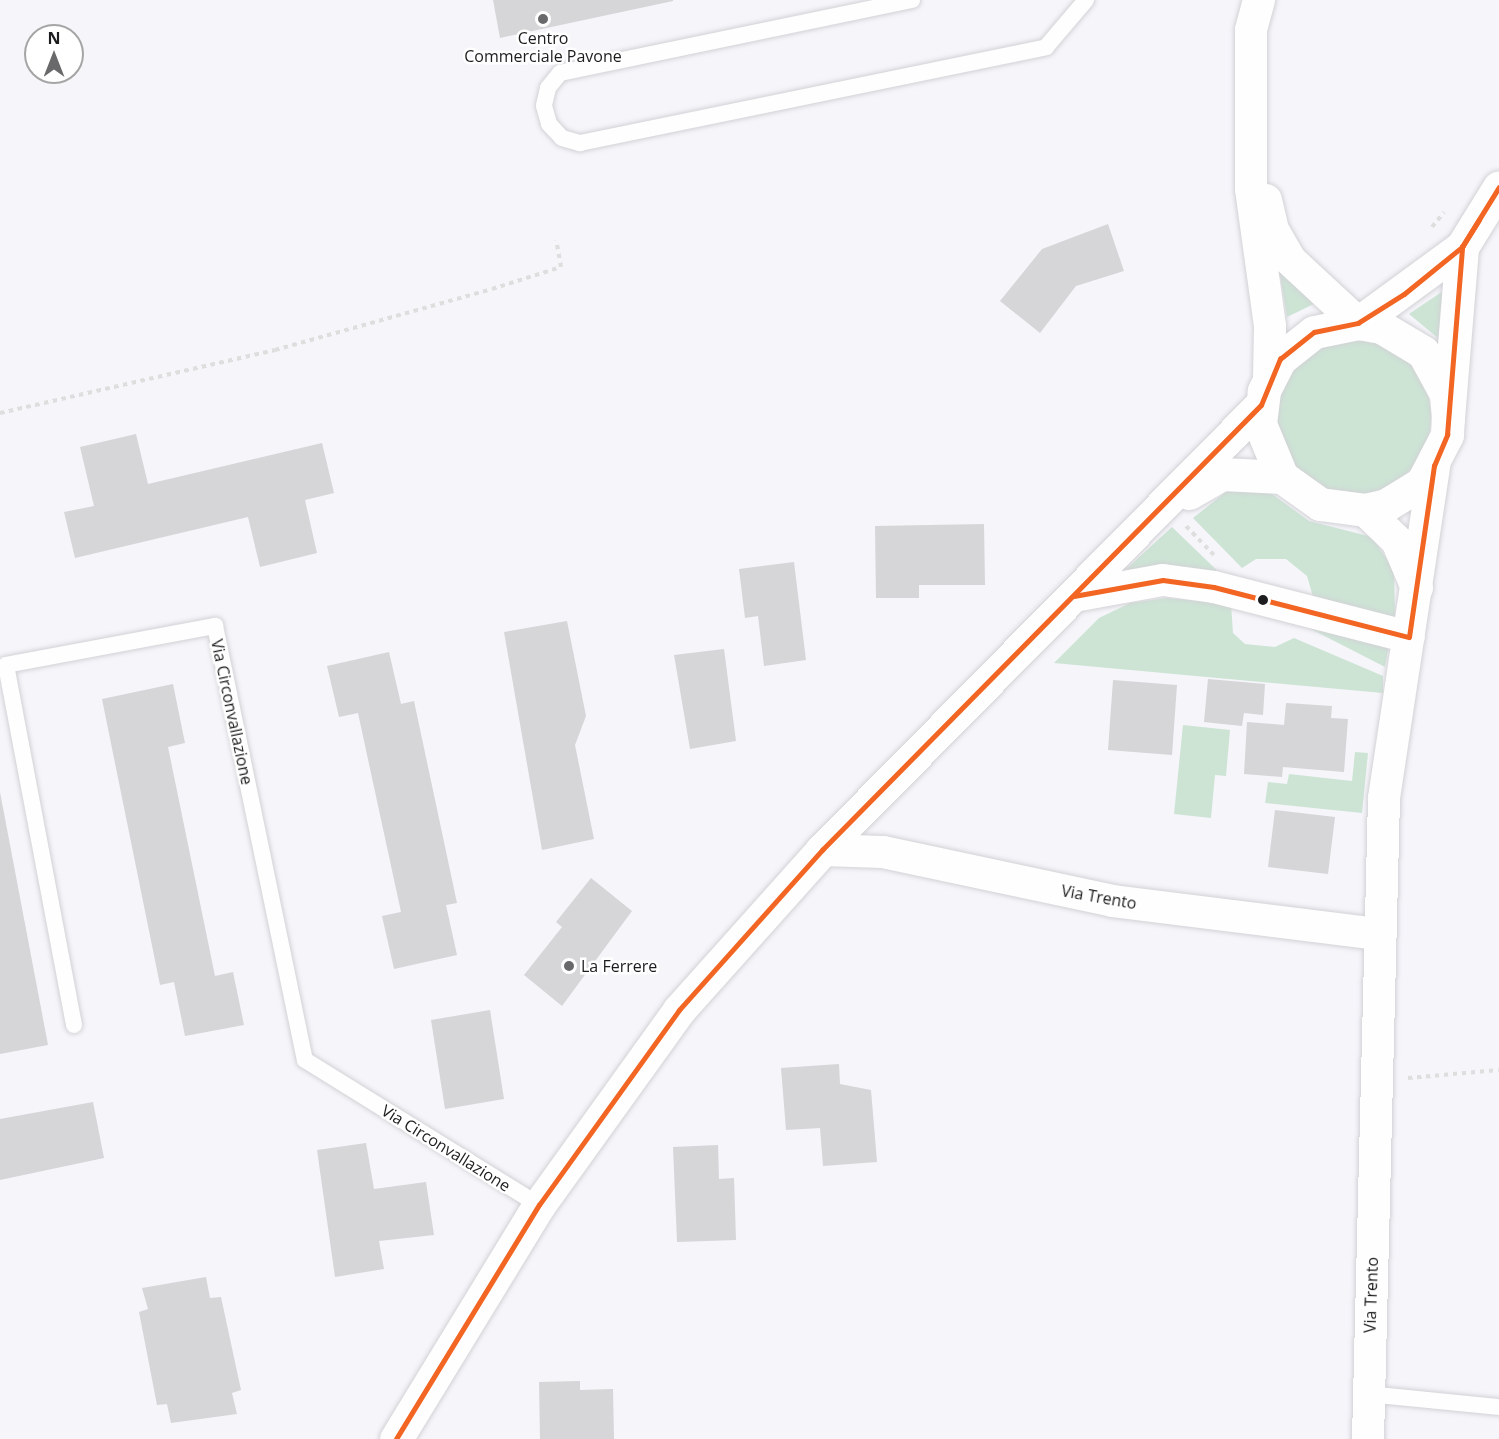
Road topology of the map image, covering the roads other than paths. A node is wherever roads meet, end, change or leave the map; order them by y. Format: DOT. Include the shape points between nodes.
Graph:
graph roads {
  1 [pos="912,0"];
  2 [pos="1086,0"];
  3 [pos="1259,0"];
  4 [pos="1254,149"];
  5 [pos="1499,187"];
  6 [pos="1462,247"];
  7 [pos="1358,322"];
  8 [pos="1265,391"];
  9 [pos="1448,418"];
  10 [pos="1434,466"];
  11 [pos="1282,477"];
  12 [pos="1166,506"];
  13 [pos="1365,510"];
  14 [pos="1417,588"];
  15 [pos="1074,596"];
  16 [pos="1409,637"];
  17 [pos="822,850"];
  18 [pos="1379,934"];
  19 [pos="74,1025"];
  20 [pos="539,1205"];
  21 [pos="1368,1394"];
  22 [pos="1499,1407"];
  23 [pos="396,1439"];
  24 [pos="1368,1439"];
  1 -- 2 [label="lane" via="560,73 548,88 544,106 549,124 562,138 580,143 1046,47"];
  3 -- 4 [label="street" via="1251,30"];
  4 -- 7 [label="street" via="1273,230 1290,260"];
  4 -- 8 [label="street" via="1251,189 1270,326"];
  5 -- 6 [label="main road"];
  6 -- 7 [label="main road"];
  6 -- 9 [label="main road"];
  7 -- 8 [label="main road" via="1305,337"];
  7 -- 9 [label="main road" via="1382,327 1423,352 1446,394"];
  8 -- 11 [label="main road" via="1264,443"];
  8 -- 12 [label="main road"];
  9 -- 10 [label="main road"];
  10 -- 13 [label="main road" via="1405,496"];
  10 -- 14 [label="street, Via Trento"];
  11 -- 12 [label="main road" via="1222,474"];
  11 -- 13 [label="main road" via="1320,504"];
  12 -- 15 [label="main road"];
  13 -- 14 [label="street" via="1397,541"];
  14 -- 16 [label="street, Via Trento"];
  15 -- 16 [label="street" via="1163,580 1214,587"];
  15 -- 17 [label="main road"];
  16 -- 18 [label="street, Via Trento" via="1384,798"];
  17 -- 18 [label="street, Via Trento" via="883,852 1113,901"];
  17 -- 20 [label="main road" via="679,1010"];
  18 -- 21 [label="street, Via Trento"];
  19 -- 20 [label="lane, Via Circonvallazione" via="6,664 215,626 305,1060"];
  20 -- 23 [label="main road"];
  21 -- 22 [label="lane"];
  21 -- 24 [label="street, Via Trento"];
}
